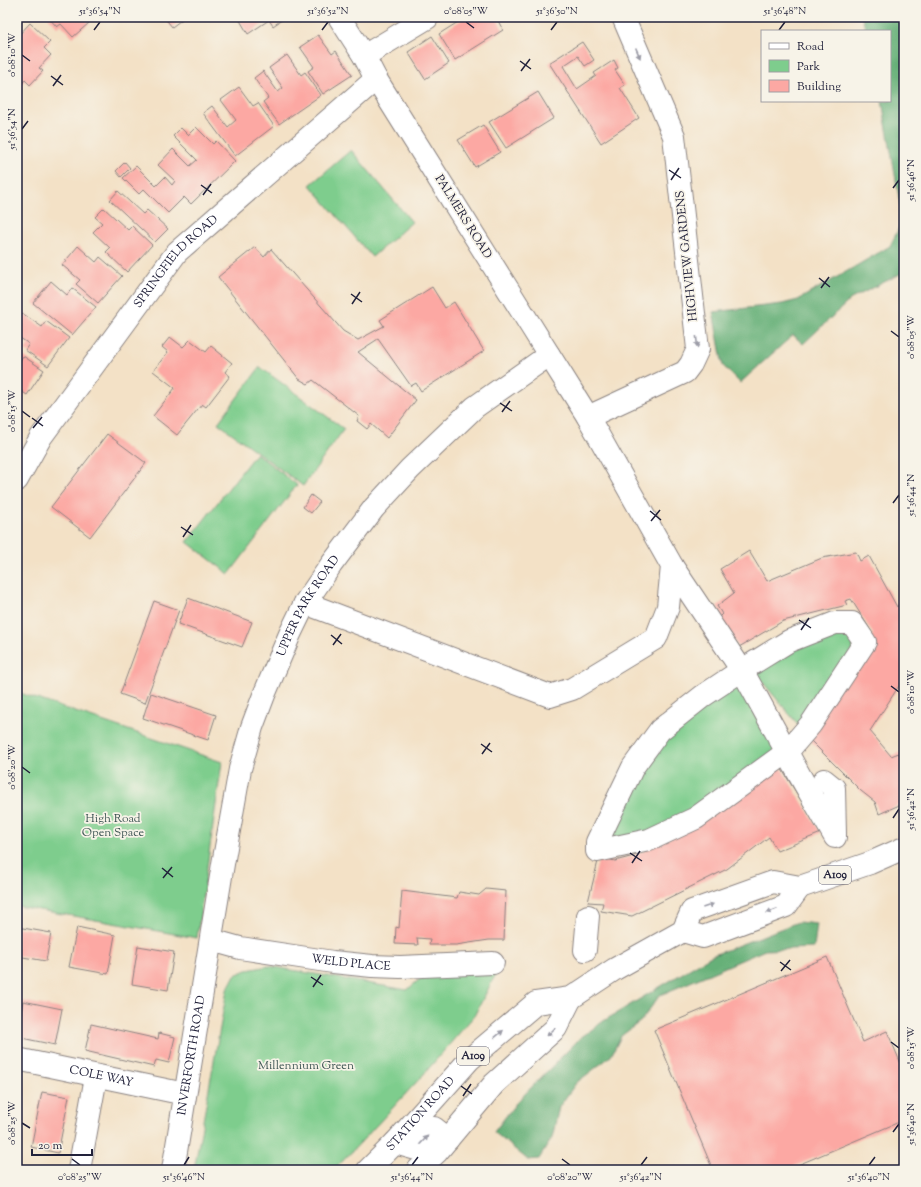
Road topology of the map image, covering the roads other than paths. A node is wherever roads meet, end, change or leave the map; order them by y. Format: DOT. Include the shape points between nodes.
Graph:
graph roads {
  1 [pos="339,17"];
  2 [pos="623,17"];
  3 [pos="427,18"];
  4 [pos="364,56"];
  5 [pos="376,80"];
  6 [pos="549,355"];
  7 [pos="588,417"];
  8 [pos="17,480"];
  9 [pos="672,566"];
  10 [pos="305,603"];
  11 [pos="742,670"];
  12 [pos="787,752"];
  13 [pos="904,848"];
  14 [pos="588,916"];
  15 [pos="211,940"];
  16 [pos="585,950"];
  17 [pos="493,963"];
  18 [pos="571,998"];
  19 [pos="17,1059"];
  20 [pos="96,1077"];
  21 [pos="184,1094"];
  22 [pos="448,1139"];
  23 [pos="395,1143"];
  24 [pos="79,1170"];
  25 [pos="173,1170"];
  26 [pos="368,1170"];
  27 [pos="418,1170"];
  1 -- 4 [label="street, PALMERS ROAD"];
  2 -- 7 [label="street, HIGHVIEW GARDENS, one-way" via="674,136 698,349 685,372"];
  3 -- 4 [label="street"];
  4 -- 5 [label="street, PALMERS ROAD"];
  5 -- 6 [label="street, PALMERS ROAD"];
  5 -- 8 [label="street, SPRINGFIELD ROAD" via="177,252 41,437"];
  6 -- 7 [label="street, PALMERS ROAD"];
  6 -- 10 [label="street, UPPER PARK ROAD" via="476,407 410,469 374,508"];
  7 -- 9 [label="street, PALMERS ROAD"];
  9 -- 10 [label="street" via="668,607 656,638 572,689 550,696"];
  9 -- 11 [label="street, PALMERS ROAD"];
  10 -- 15 [label="street, UPPER PARK ROAD" via="270,681 252,727 240,769"];
  11 -- 12 [label="street, PALMERS ROAD"];
  11 -- 12 [label="street" via="790,641 835,623 852,623 865,642 811,724"];
  11 -- 12 [label="street" via="703,696 660,730 633,767 597,842 598,851 649,840 696,818"];
  12 -- 12 [label="street, PALMERS ROAD" via="835,837 834,788"];
  13 -- 18 [label="street, STATION ROAD / A109" via="800,887 773,882 692,912 683,931 615,969"];
  14 -- 16 [label="street"];
  15 -- 17 [label="street, WELD PLACE" via="240,948 372,966"];
  15 -- 21 [label="street, INVERFORTH ROAD"];
  18 -- 22 [label="street, A109, one-way" via="556,1028 494,1084"];
  23 -- 18 [label="street, STATION ROAD / A109, one-way" via="470,1059 536,1003"];
  19 -- 20 [label="street, COLE WAY"];
  20 -- 21 [label="street, COLE WAY"];
  20 -- 24 [label="street"];
  21 -- 25 [label="street, INVERFORTH ROAD"];
  23 -- 22 [label="street, one-way" via="416,1148 434,1128"];
  22 -- 27 [label="street, A109"];
  23 -- 26 [label="street, STATION ROAD / A109"];
}
